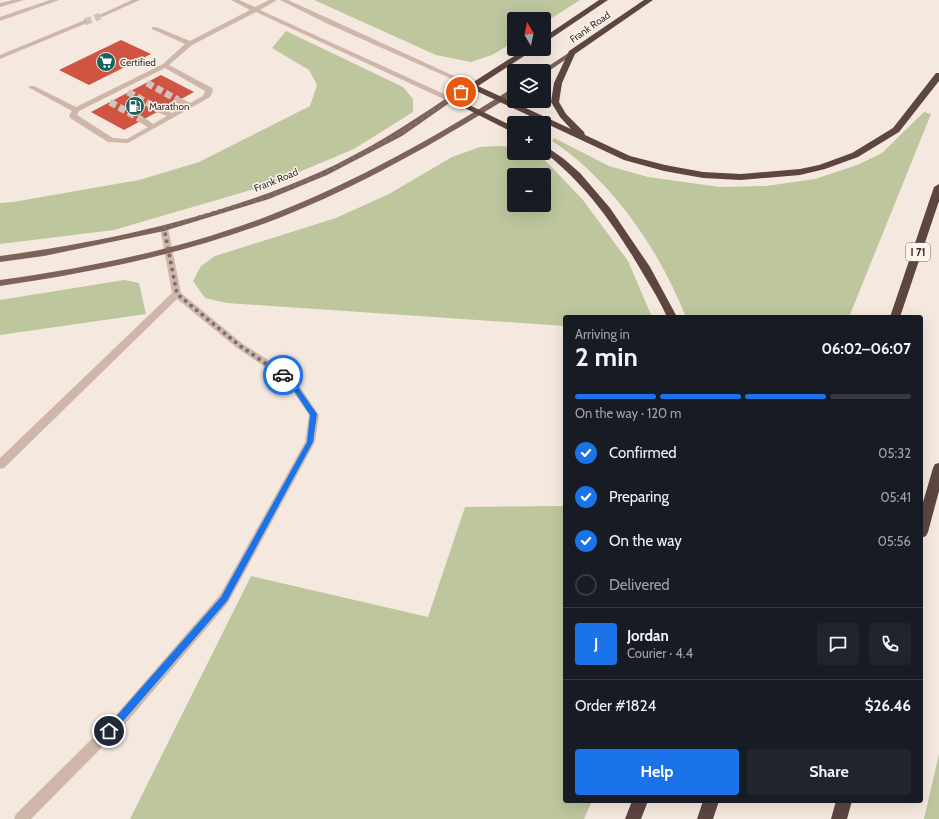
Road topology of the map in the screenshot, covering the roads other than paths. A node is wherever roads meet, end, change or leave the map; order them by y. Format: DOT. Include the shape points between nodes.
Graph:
graph roads {
  1 [pos="21,0"];
  2 [pos="56,0"];
  3 [pos="138,0"];
  4 [pos="234,0"];
  5 [pos="274,0"];
  6 [pos="283,0"];
  7 [pos="604,0"];
  8 [pos="649,0"];
  9 [pos="0,5"];
  10 [pos="256,10"];
  11 [pos="100,16"];
  12 [pos="0,19"];
  13 [pos="84,22"];
  14 [pos="154,28"];
  15 [pos="551,35"];
  16 [pos="190,44"];
  17 [pos="572,53"];
  18 [pos="520,56"];
  19 [pos="0,57"];
  20 [pos="165,65"];
  21 [pos="551,67"];
  22 [pos="939,75"];
  23 [pos="138,79"];
  24 [pos="147,82"];
  25 [pos="472,86"];
  26 [pos="32,87"];
  27 [pos="120,88"];
  28 [pos="128,92"];
  29 [pos="507,95"];
  30 [pos="101,97"];
  31 [pos="451,99"];
  32 [pos="178,100"];
  33 [pos="499,100"];
  34 [pos="110,102"];
  35 [pos="190,106"];
  36 [pos="76,110"];
  37 [pos="160,110"];
  38 [pos="479,112"];
  39 [pos="172,116"];
  40 [pos="142,120"];
  41 [pos="507,126"];
  42 [pos="153,127"];
  43 [pos="591,142"];
  44 [pos="551,154"];
  45 [pos="939,188"];
  46 [pos="164,228"];
  47 [pos="168,250"];
  48 [pos="0,259"];
  49 [pos="0,283"];
  50 [pos="177,294"];
  51 [pos="671,315"];
  52 [pos="896,315"];
  53 [pos="0,465"];
  54 [pos="939,468"];
  55 [pos="923,525"];
  56 [pos="639,803"];
  57 [pos="710,803"];
  58 [pos="843,803"];
  59 [pos="21,819"];
  60 [pos="633,819"];
  61 [pos="705,819"];
  62 [pos="839,819"];
  1 -- 9 [label="lane"];
  2 -- 12 [label="lane"];
  3 -- 11 [label="lane"];
  4 -- 10 [label="lane"];
  5 -- 10 [label="lane"];
  6 -- 25 [label="lane"];
  7 -- 15 [label="highway, Frank Road"];
  8 -- 17 [label="highway, Frank Road"];
  10 -- 16 [label="lane"];
  10 -- 31 [label="lane"];
  13 -- 19 [label="lane"];
  14 -- 16 [label="lane"];
  16 -- 20 [label="lane"];
  17 -- 21 [label="main road, Frank Road"];
  17 -- 43 [label="highway" via="555,92 555,102 572,126"];
  18 -- 25 [label="highway, Frank Road"];
  20 -- 23 [label="lane"];
  20 -- 35 [label="lane" via="209,90 206,97"];
  22 -- 43 [label="highway" via="896,130 855,155 800,172 742,177 703,175 627,158"];
  23 -- 24 [label="lane"];
  23 -- 27 [label="lane"];
  25 -- 31 [label="highway, Frank Road"];
  25 -- 33 [label="highway"];
  26 -- 36 [label="lane"];
  27 -- 28 [label="lane"];
  27 -- 30 [label="lane"];
  29 -- 33 [label="main road"];
  30 -- 34 [label="lane"];
  30 -- 36 [label="lane"];
  31 -- 38 [label="highway"];
  31 -- 46 [label="main road, Frank Road" via="399,134 324,173 266,197"];
  32 -- 35 [label="lane"];
  33 -- 38 [label="main road"];
  33 -- 43 [label="highway"];
  35 -- 39 [label="lane"];
  36 -- 42 [label="lane" via="73,116 111,140 128,141"];
  37 -- 39 [label="lane"];
  38 -- 41 [label="highway"];
  38 -- 47 [label="main road" via="396,161 318,199 224,234"];
  39 -- 42 [label="lane"];
  40 -- 42 [label="lane"];
  44 -- 51 [label="highway" via="574,174 621,229 646,268"];
  45 -- 52 [label="highway, I 71"];
  46 -- 47 [label="lane"];
  46 -- 48 [label="main road, Frank Road" via="44,253"];
  47 -- 49 [label="main road" via="39,278"];
  47 -- 50 [label="lane"];
  50 -- 53 [label="lane"];
  50 -- 59 [label="lane" via="240,346 289,378 314,414 310,442 224,599 120,720"];
  54 -- 55 [label="highway"];
  56 -- 60 [label="highway"];
  57 -- 61 [label="highway"];
  58 -- 62 [label="highway"];
}
